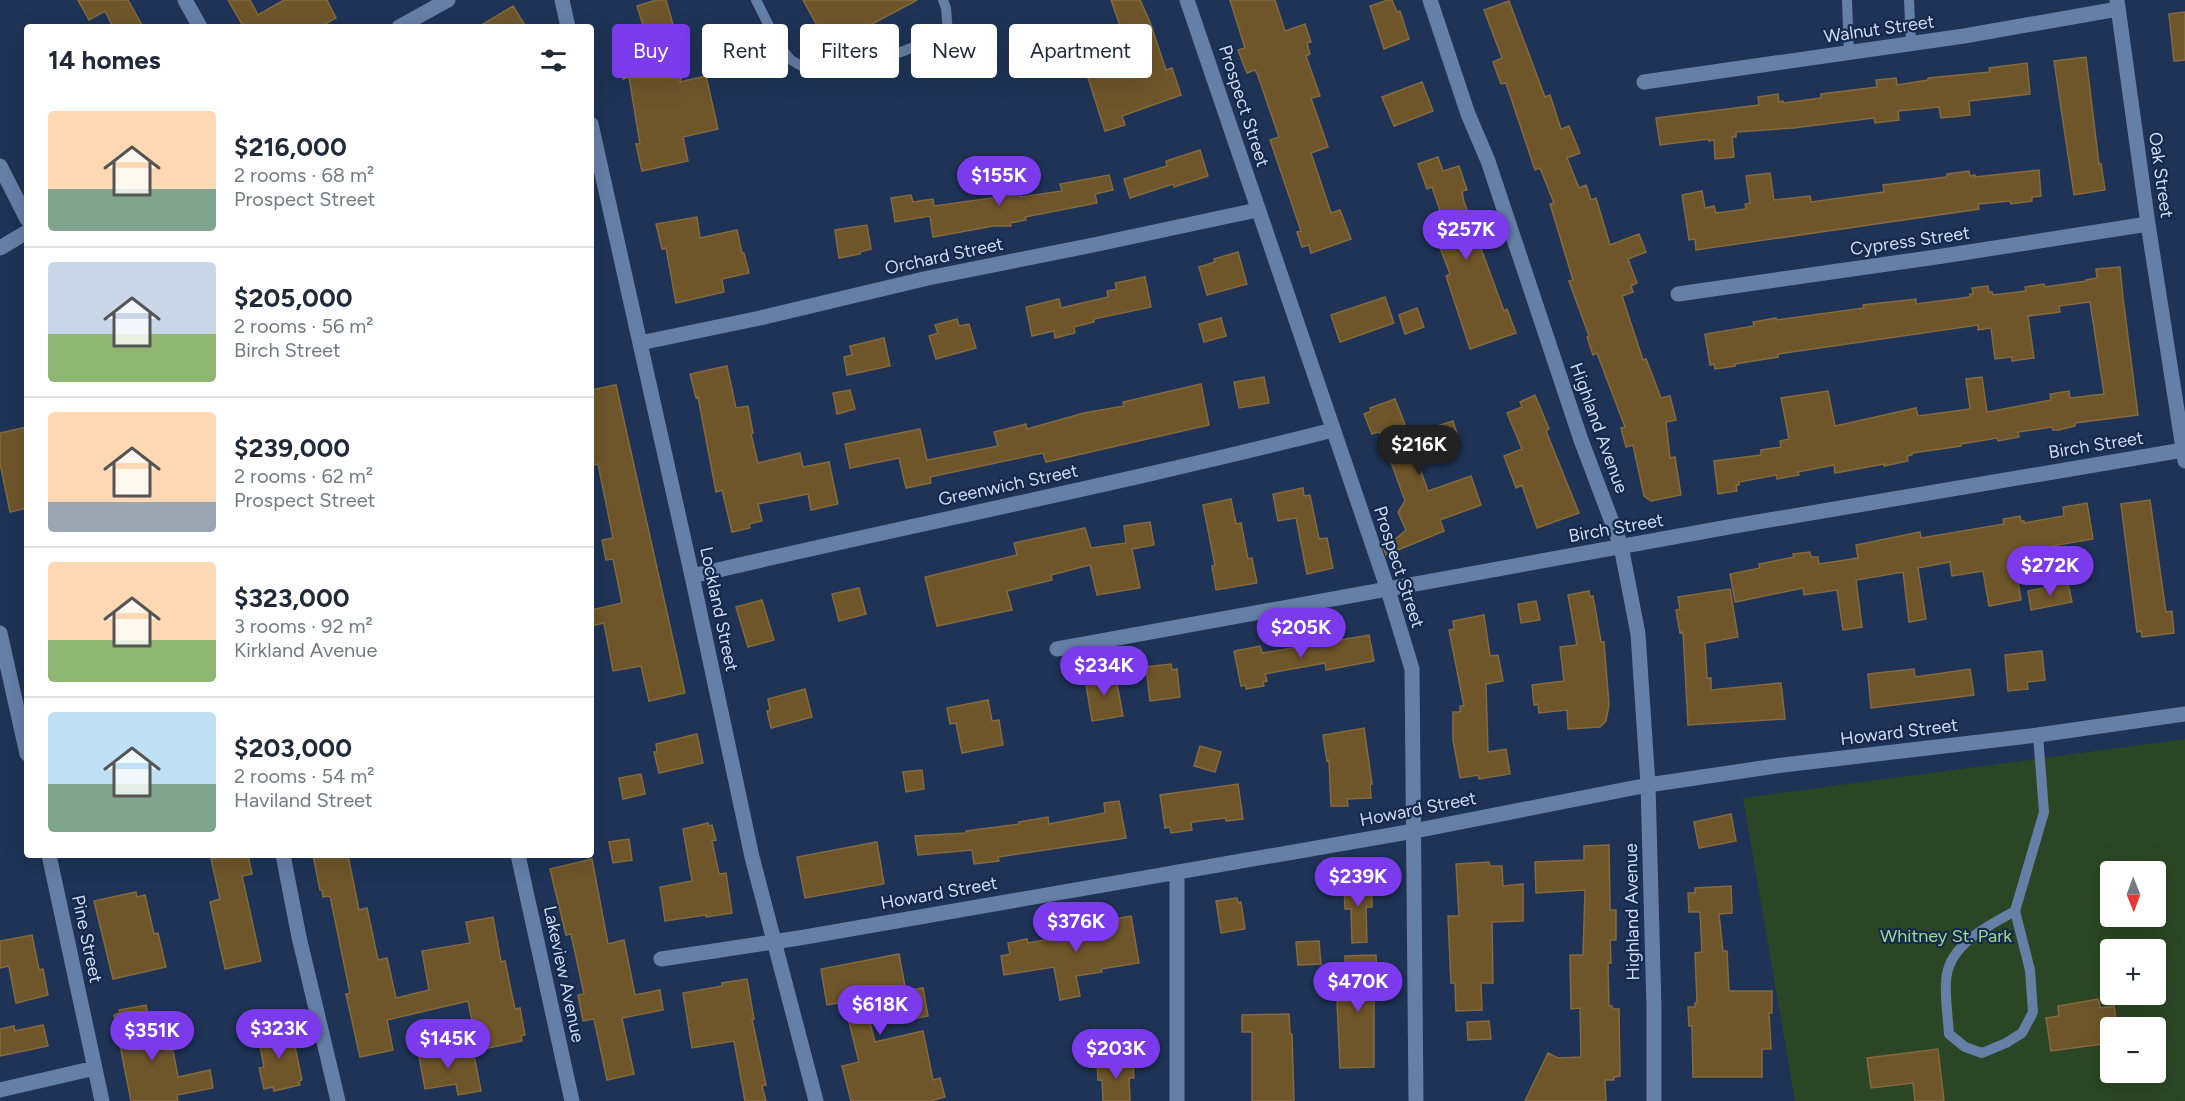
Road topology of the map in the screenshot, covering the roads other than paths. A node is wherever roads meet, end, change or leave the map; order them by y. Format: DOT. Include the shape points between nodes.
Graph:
graph roads {
  1 [pos="185,0"];
  2 [pos="448,0"];
  3 [pos="562,0"];
  4 [pos="756,0"];
  5 [pos="943,0"];
  6 [pos="1187,0"];
  7 [pos="1430,0"];
  8 [pos="1847,0"];
  9 [pos="1909,0"];
  10 [pos="2117,5"];
  11 [pos="198,24"];
  12 [pos="404,24"];
  13 [pos="567,24"];
  14 [pos="1911,44"];
  15 [pos="1849,53"];
  16 [pos="1644,82"];
  17 [pos="594,137"];
  18 [pos="0,166"];
  19 [pos="1257,210"];
  20 [pos="24,213"];
  21 [pos="2148,224"];
  22 [pos="24,234"];
  23 [pos="0,248"];
  24 [pos="1678,294"];
  25 [pos="640,343"];
  26 [pos="1333,430"];
  27 [pos="2184,456"];
  28 [pos="1621,546"];
  29 [pos="692,576"];
  30 [pos="1388,590"];
  31 [pos="0,633"];
  32 [pos="1058,649"];
  33 [pos="2185,714"];
  34 [pos="2038,735"];
  35 [pos="24,741"];
  36 [pos="1648,784"];
  37 [pos="1414,831"];
  38 [pos="50,858"];
  39 [pos="284,858"];
  40 [pos="519,858"];
  41 [pos="1177,872"];
  42 [pos="2015,911"];
  43 [pos="773,941"];
  44 [pos="661,959"];
  45 [pos="95,1068"];
  46 [pos="0,1090"];
  47 [pos="102,1101"];
  48 [pos="338,1101"];
  49 [pos="572,1101"];
  50 [pos="816,1101"];
  51 [pos="1177,1101"];
  52 [pos="1416,1101"];
  53 [pos="1654,1101"];
  1 -- 11 [label="street"];
  2 -- 12 [label="street"];
  3 -- 13 [label="street"];
  4 -- 5 [label="lane" via="779,46 791,60 810,71 834,74 948,33"];
  6 -- 19 [label="street, Prospect Street"];
  7 -- 28 [label="street, Highland Avenue"];
  8 -- 15 [label="lane"];
  9 -- 14 [label="lane"];
  10 -- 14 [label="street, Walnut Street"];
  10 -- 21 [label="street, Oak Street"];
  14 -- 15 [label="street, Walnut Street"];
  15 -- 16 [label="street, Walnut Street"];
  17 -- 25 [label="street, Lockland Street"];
  18 -- 20 [label="street"];
  19 -- 25 [label="street, Orchard Street"];
  19 -- 26 [label="street, Prospect Street"];
  21 -- 24 [label="street, Cypress Street"];
  21 -- 27 [label="street, Oak Street"];
  22 -- 23 [label="street"];
  25 -- 29 [label="street, Lockland Street"];
  26 -- 29 [label="street, Greenwich Street" via="1201,464"];
  26 -- 30 [label="street, Prospect Street"];
  27 -- 28 [label="street, Birch Street"];
  28 -- 30 [label="street, Birch Street"];
  28 -- 36 [label="street, Highland Avenue" via="1638,634"];
  29 -- 43 [label="street, Lockland Street"];
  30 -- 32 [label="street, Birch Street"];
  30 -- 37 [label="street, Prospect Street" via="1412,669"];
  31 -- 35 [label="street"];
  33 -- 34 [label="street, Howard Street"];
  34 -- 36 [label="street, Howard Street"];
  34 -- 42 [label="lane" via="2044,812"];
  36 -- 37 [label="street, Howard Street"];
  36 -- 53 [label="street, Highland Avenue"];
  37 -- 41 [label="street, Howard Street"];
  37 -- 52 [label="street, Prospect Street"];
  38 -- 45 [label="street, Pine Street"];
  39 -- 48 [label="street"];
  40 -- 49 [label="street, Lakeview Avenue"];
  41 -- 43 [label="street, Howard Street"];
  41 -- 51 [label="street"];
  42 -- 42 [label="lane" via="2030,970 2033,1012 2022,1033 1982,1053 1965,1047 1949,1034 1949,964 1959,949 1983,928"];
  43 -- 44 [label="street, Howard Street"];
  43 -- 50 [label="street, Lockland Street"];
  45 -- 46 [label="street"];
  45 -- 47 [label="street, Pine Street"];
}
